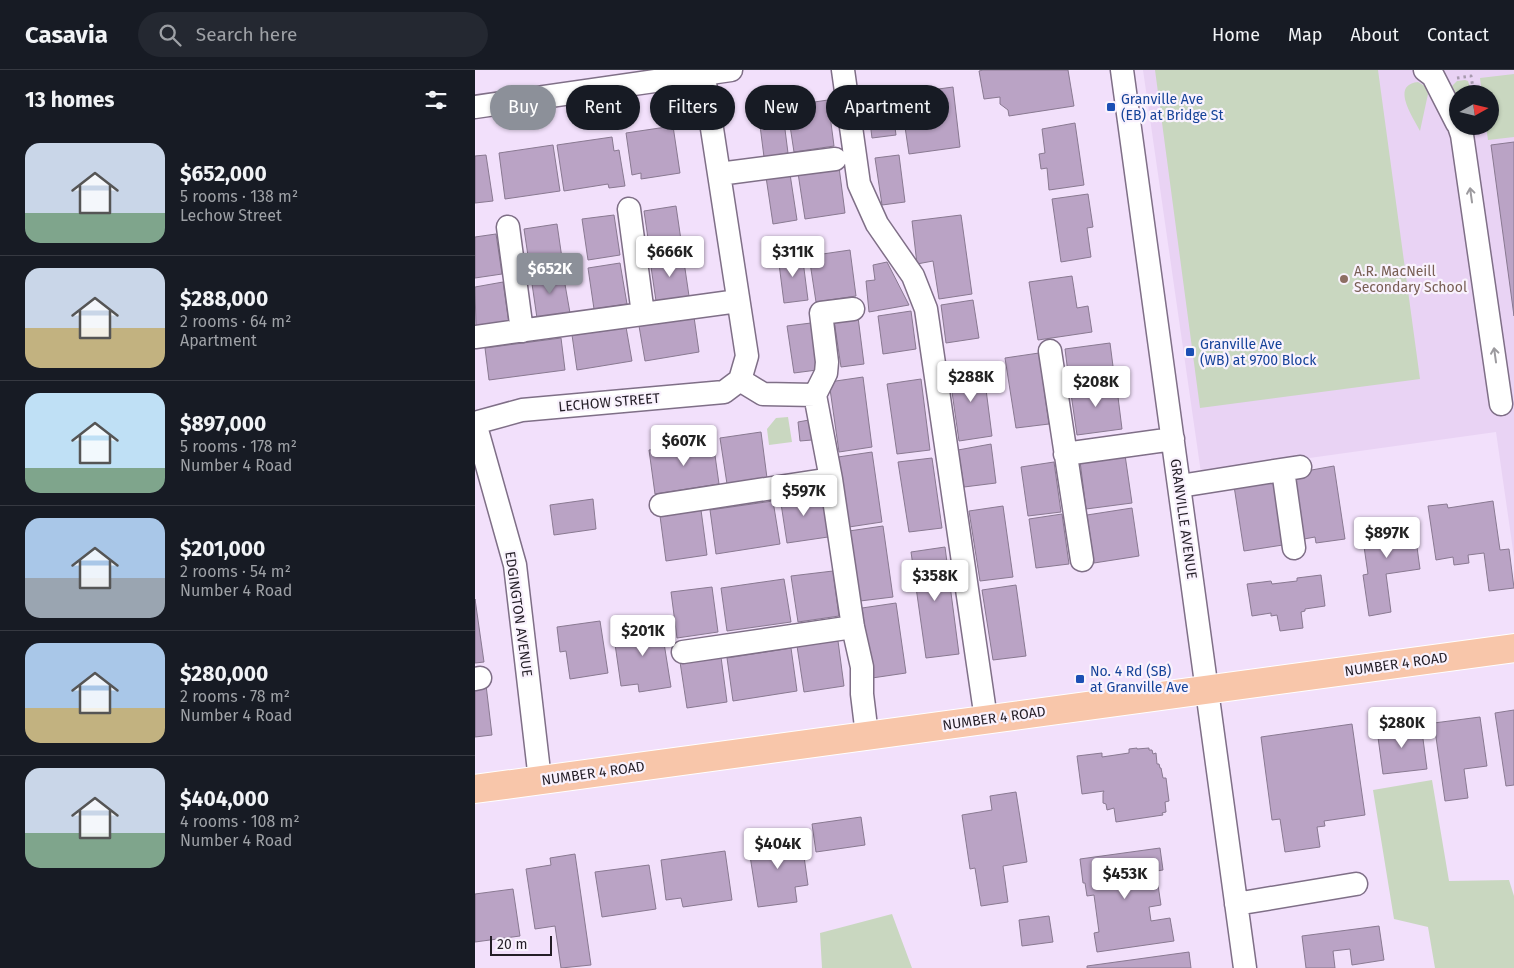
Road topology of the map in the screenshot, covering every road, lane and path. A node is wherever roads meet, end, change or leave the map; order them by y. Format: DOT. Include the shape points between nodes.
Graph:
graph roads {
  1 [pos="731,70"];
  2 [pos="843,70"];
  3 [pos="1122,70"];
  4 [pos="703,72"];
  5 [pos="1439,74"];
  6 [pos="1472,85"];
  7 [pos="1449,101"];
  8 [pos="475,107"];
  9 [pos="1461,135"];
  10 [pos="835,158"];
  11 [pos="719,174"];
  12 [pos="629,209"];
  13 [pos="508,227"];
  14 [pos="738,300"];
  15 [pos="853,309"];
  16 [pos="643,314"];
  17 [pos="522,331"];
  18 [pos="475,337"];
  19 [pos="1050,351"];
  20 [pos="740,380"];
  21 [pos="815,395"];
  22 [pos="1501,404"];
  23 [pos="475,423"];
  24 [pos="1173,439"];
  25 [pos="1065,454"];
  26 [pos="831,479"];
  27 [pos="1179,486"];
  28 [pos="661,505"];
  29 [pos="1294,548"];
  30 [pos="1082,560"];
  31 [pos="853,627"];
  32 [pos="1514,648"];
  33 [pos="683,652"];
  34 [pos="1207,689"];
  35 [pos="986,719"];
  36 [pos="867,735"];
  37 [pos="540,780"];
  38 [pos="475,789"];
  39 [pos="1356,884"];
  40 [pos="1236,904"];
  41 [pos="1245,968"];
  1 -- 4 [label="street"];
  2 -- 35 [label="street" via="859,184 877,224 913,276 926,309"];
  3 -- 24 [label="street, GRANVILLE AVENUE"];
  4 -- 8 [label="street"];
  4 -- 11 [label="street"];
  5 -- 6 [label="path" via="1471,76"];
  5 -- 7 [label="street"];
  22 -- 9 [label="street, one-way"];
  10 -- 11 [label="street"];
  11 -- 14 [label="street"];
  12 -- 16 [label="street"];
  13 -- 17 [label="street"];
  14 -- 16 [label="street"];
  14 -- 20 [label="street" via="747,356"];
  15 -- 21 [label="street" via="821,313 827,362 826,373"];
  16 -- 17 [label="street"];
  17 -- 18 [label="street"];
  19 -- 25 [label="street"];
  20 -- 21 [label="street" via="763,394"];
  20 -- 23 [label="street, LECHOW STREET" via="725,392 521,410"];
  21 -- 26 [label="street"];
  23 -- 37 [label="street, EDGINGTON AVENUE" via="515,565"];
  24 -- 25 [label="street"];
  24 -- 27 [label="street, GRANVILLE AVENUE"];
  25 -- 30 [label="street"];
  26 -- 28 [label="street"];
  26 -- 31 [label="street"];
  27 -- 29 [label="street" via="1291,469"];
  27 -- 34 [label="street, GRANVILLE AVENUE"];
  31 -- 33 [label="street"];
  31 -- 36 [label="street" via="862,667"];
  32 -- 34 [label="main road, NUMBER 4 ROAD"];
  34 -- 35 [label="main road, NUMBER 4 ROAD"];
  34 -- 40 [label="street, GRANVILLE AVENUE"];
  35 -- 36 [label="main road, NUMBER 4 ROAD"];
  36 -- 37 [label="main road, NUMBER 4 ROAD"];
  37 -- 38 [label="main road, NUMBER 4 ROAD"];
  39 -- 40 [label="street"];
  40 -- 41 [label="street, GRANVILLE AVENUE"];
}
